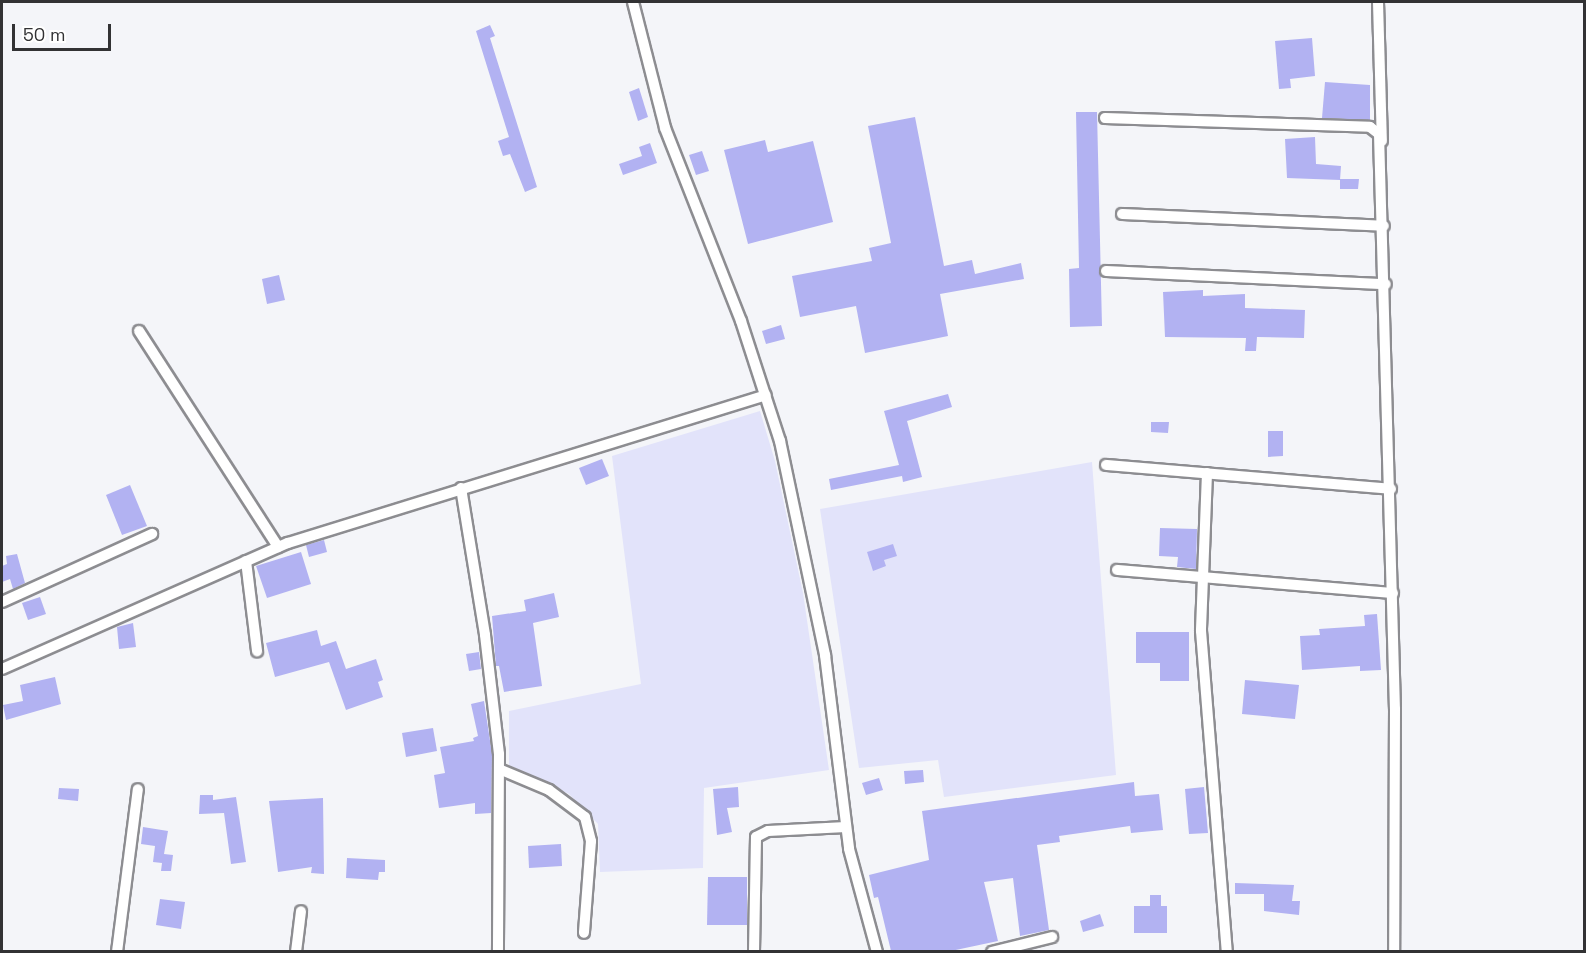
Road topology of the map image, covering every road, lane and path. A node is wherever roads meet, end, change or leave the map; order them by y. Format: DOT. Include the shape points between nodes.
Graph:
graph roads {
  1 [pos="633,2"];
  2 [pos="1378,2"];
  3 [pos="1105,118"];
  4 [pos="1382,144"];
  5 [pos="1122,214"];
  6 [pos="1384,226"];
  7 [pos="1106,271"];
  8 [pos="1386,285"];
  9 [pos="139,332"];
  10 [pos="766,395"];
  11 [pos="1106,465"];
  12 [pos="1207,473"];
  13 [pos="461,488"];
  14 [pos="1391,489"];
  15 [pos="152,534"];
  16 [pos="278,547"];
  17 [pos="246,561"];
  18 [pos="1117,570"];
  19 [pos="1200,577"];
  20 [pos="1393,593"];
  21 [pos="2,602"];
  22 [pos="257,651"];
  23 [pos="2,669"];
  24 [pos="499,769"];
  25 [pos="138,789"];
  26 [pos="846,826"];
  27 [pos="301,911"];
  28 [pos="584,933"];
  29 [pos="1052,937"];
  30 [pos="117,951"];
  31 [pos="296,951"];
  32 [pos="498,951"];
  33 [pos="754,951"];
  34 [pos="877,951"];
  35 [pos="992,951"];
  36 [pos="1227,951"];
  37 [pos="1394,951"];
  1 -- 10 [label="street" via="668,138"];
  2 -- 4 [label="street"];
  3 -- 4 [label="street" via="1370,127 1379,134"];
  4 -- 6 [label="street"];
  5 -- 6 [label="street"];
  6 -- 8 [label="street"];
  7 -- 8 [label="street"];
  8 -- 14 [label="street"];
  9 -- 16 [label="street"];
  10 -- 13 [label="street"];
  10 -- 26 [label="street" via="797,507 825,655"];
  11 -- 12 [label="street"];
  12 -- 14 [label="street"];
  12 -- 19 [label="street"];
  13 -- 16 [label="street"];
  13 -- 24 [label="street" via="485,635"];
  14 -- 20 [label="street"];
  15 -- 21 [label="street"];
  16 -- 17 [label="street"];
  17 -- 22 [label="street"];
  17 -- 23 [label="street"];
  18 -- 19 [label="street"];
  19 -- 20 [label="street"];
  19 -- 36 [label="street" via="1204,697"];
  20 -- 37 [label="street"];
  24 -- 28 [label="street" via="549,790 585,817 591,842"];
  24 -- 32 [label="street"];
  25 -- 30 [label="street"];
  26 -- 33 [label="street" via="768,831 756,837"];
  26 -- 34 [label="street" via="855,877"];
  27 -- 31 [label="street"];
  29 -- 35 [label="street"];
}
